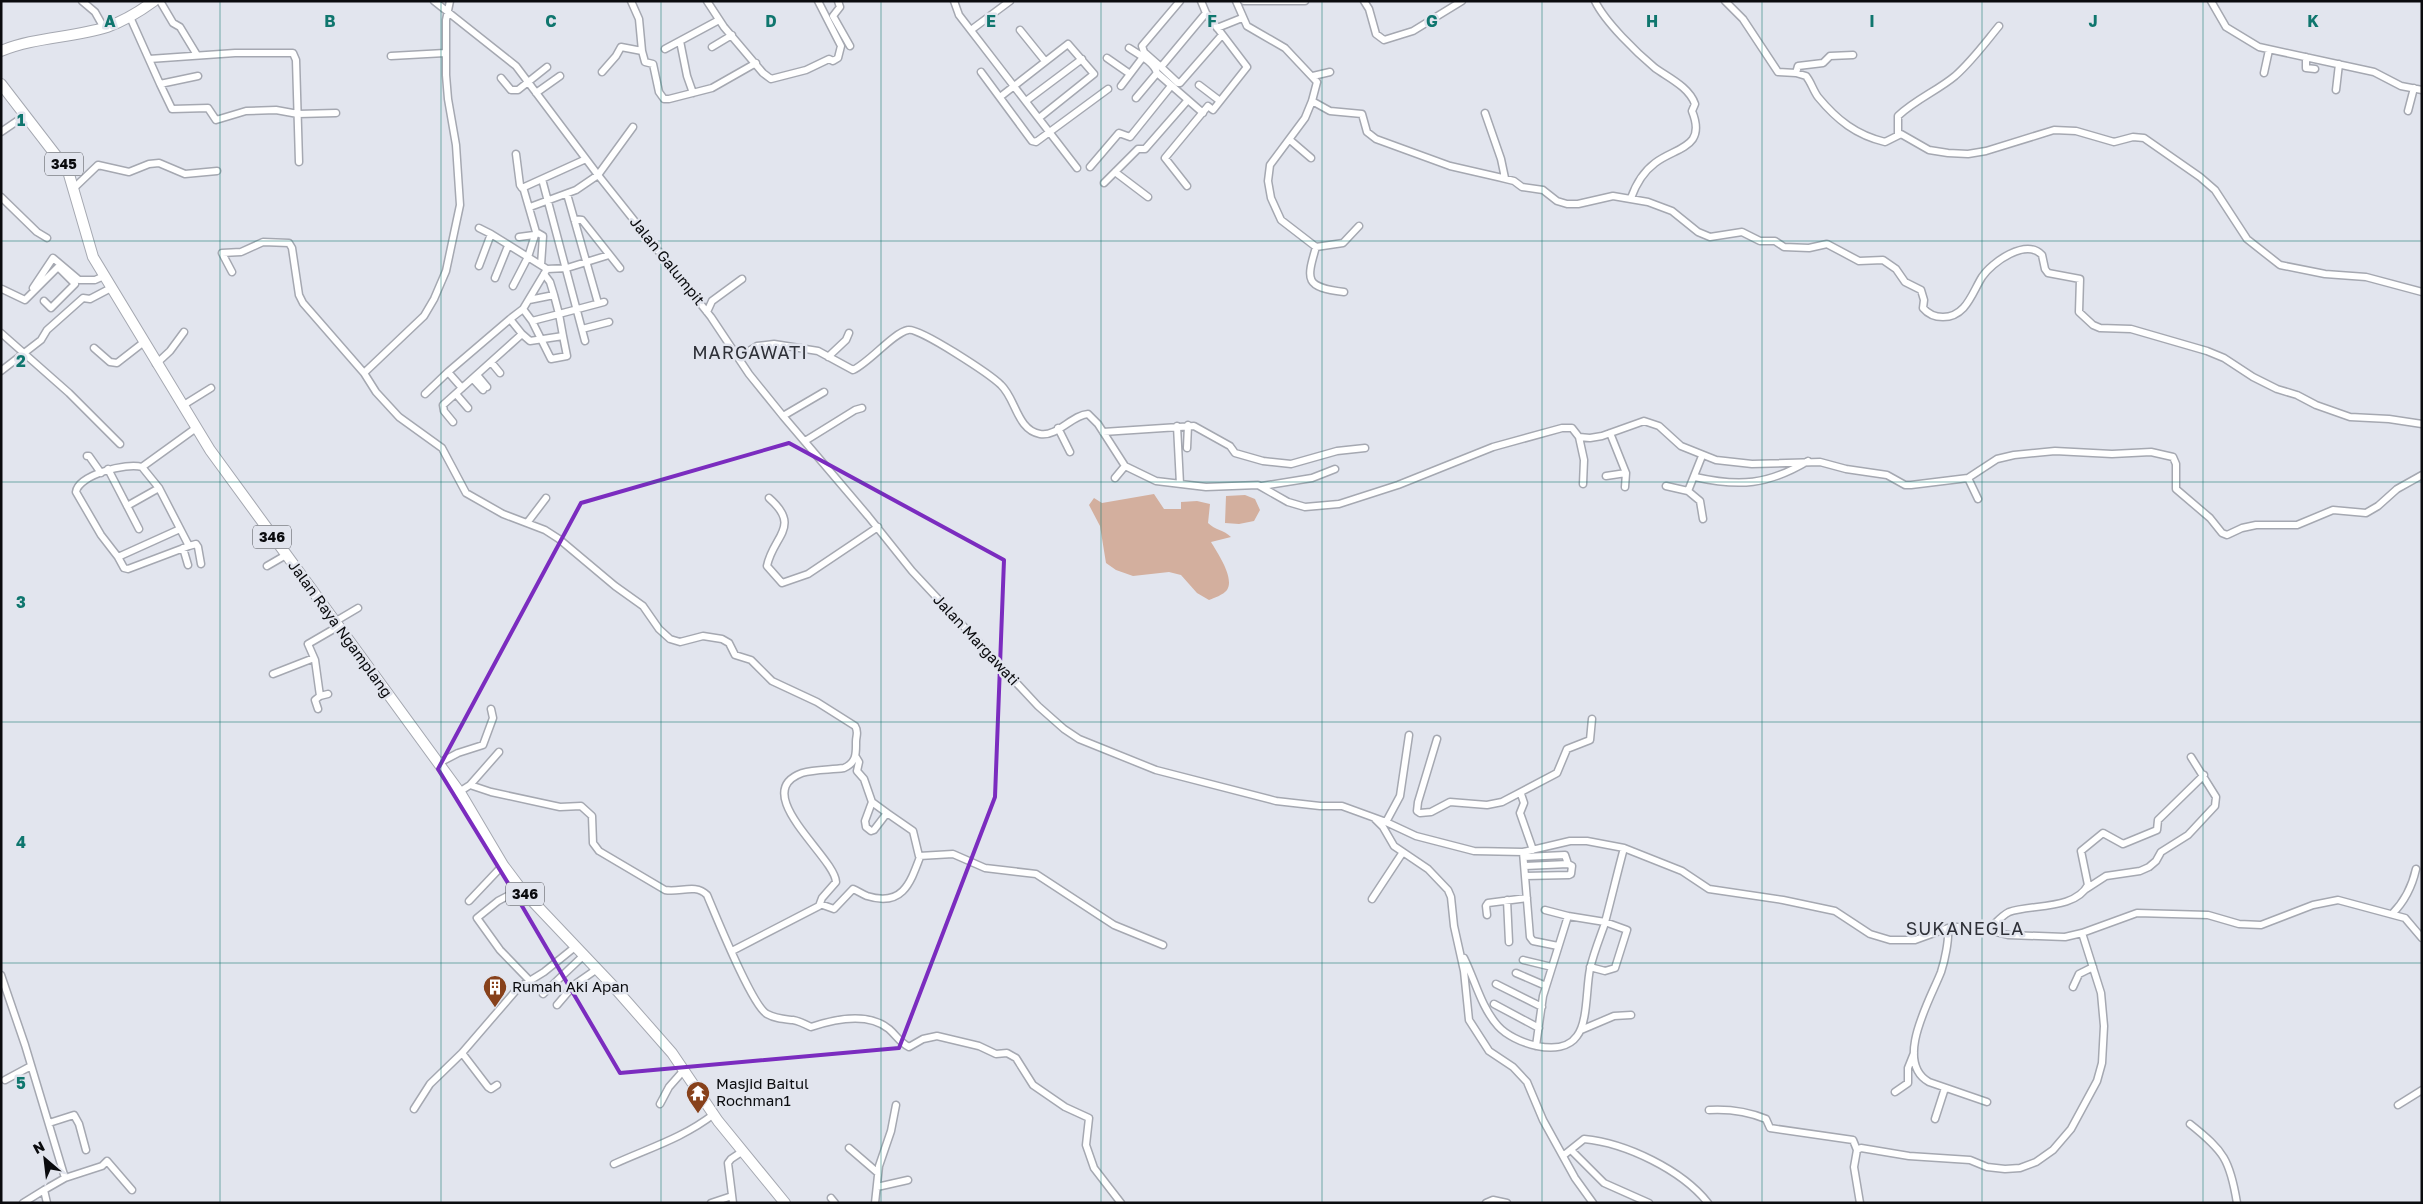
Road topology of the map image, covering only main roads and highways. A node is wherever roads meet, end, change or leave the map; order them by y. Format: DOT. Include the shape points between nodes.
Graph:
graph roads {
  1 [pos="154,1"];
  2 [pos="1,51"];
  3 [pos="1,84"];
  4 [pos="99,268"];
  5 [pos="785,1203"];
  1 -- 2 [label="main road" via="130,17 104,28 45,38"];
  3 -- 4 [label="main road, Jalan Raya Ngamplang / 345" via="71,176"];
  4 -- 5 [label="main road, Jalan Raya Ngamplang / 346" via="196,428 461,794 503,865 521,889 658,1036 742,1151"];
}
